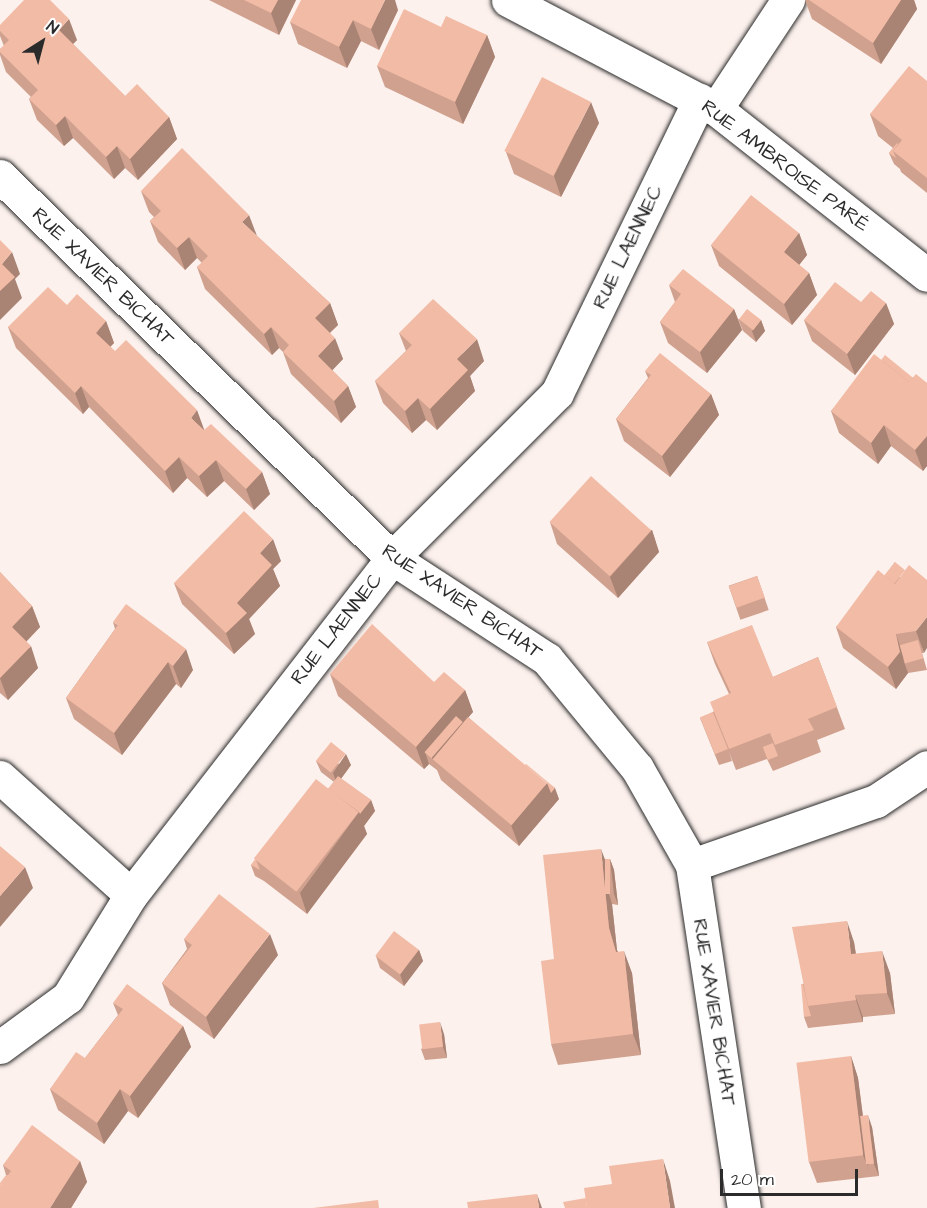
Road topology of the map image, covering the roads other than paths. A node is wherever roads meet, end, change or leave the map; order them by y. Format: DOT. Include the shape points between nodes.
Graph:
graph roads {
  1 [pos="508,0"];
  2 [pos="788,0"];
  3 [pos="708,105"];
  4 [pos="0,176"];
  5 [pos="927,275"];
  6 [pos="392,558"];
  7 [pos="927,767"];
  8 [pos="0,777"];
  9 [pos="692,865"];
  10 [pos="131,895"];
  11 [pos="0,1047"];
  12 [pos="744,1208"];
  1 -- 3 [label="street, RUE AMBROISE PARÉ"];
  2 -- 3 [label="street, RUE LAENNEC"];
  3 -- 5 [label="street, RUE AMBROISE PARÉ"];
  3 -- 6 [label="street, RUE LAENNEC" via="557,393"];
  4 -- 6 [label="street, RUE XAVIER BICHAT"];
  6 -- 9 [label="street, RUE XAVIER BICHAT" via="547,659 637,768"];
  6 -- 10 [label="street, RUE LAENNEC"];
  7 -- 9 [label="street" via="876,801"];
  8 -- 10 [label="street"];
  9 -- 12 [label="street, RUE XAVIER BICHAT"];
  10 -- 11 [label="street, RUE LAENNEC" via="68,997"];
}
